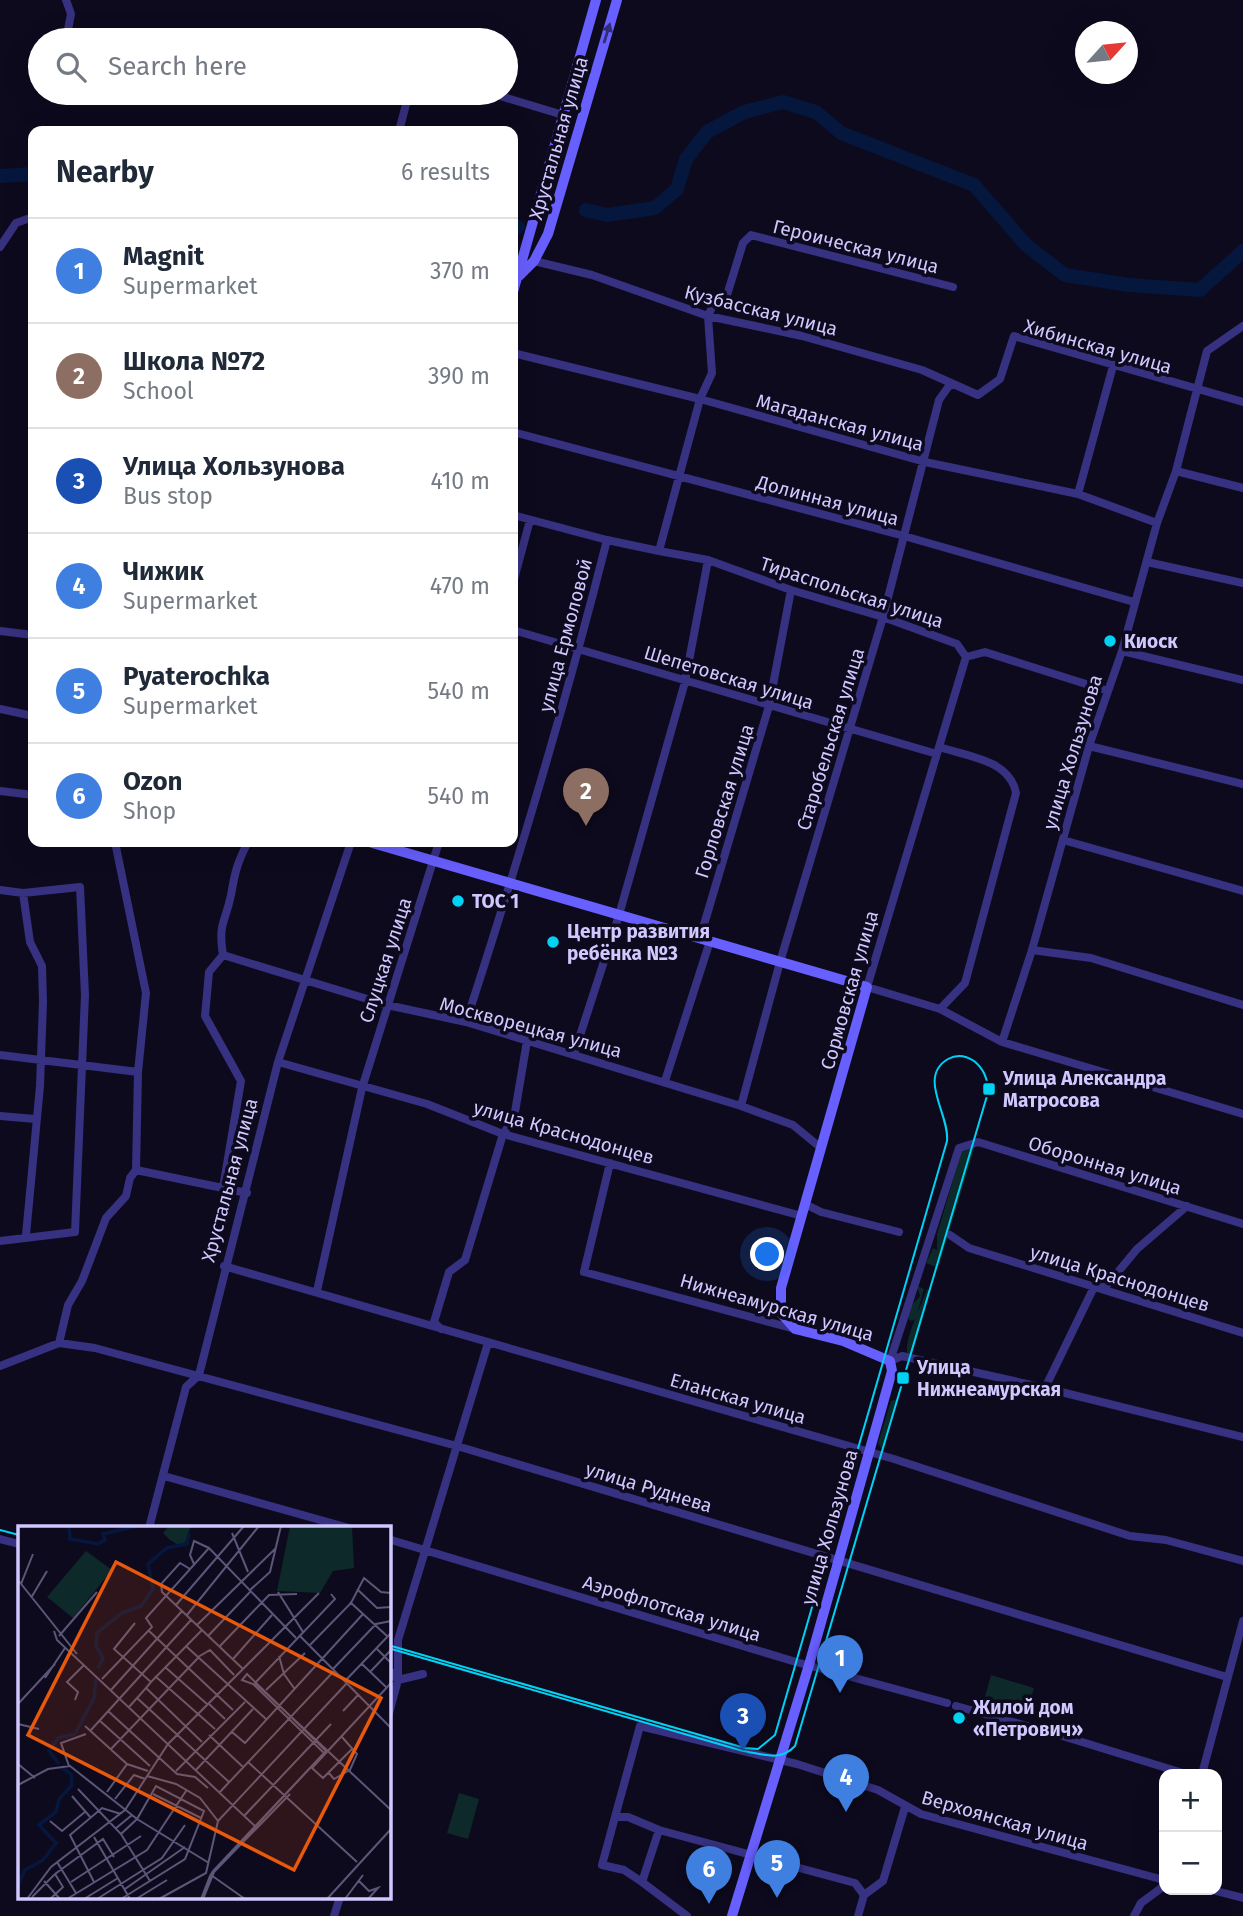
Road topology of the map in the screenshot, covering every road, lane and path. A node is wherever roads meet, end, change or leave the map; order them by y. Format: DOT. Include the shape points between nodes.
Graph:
graph roads {
  1 [pos="66,0"];
  2 [pos="596,0"];
  3 [pos="617,0"];
  4 [pos="69,28"];
  5 [pos="518,101"];
  6 [pos="406,105"];
  7 [pos="564,115"];
  8 [pos="400,126"];
  9 [pos="28,219"];
  10 [pos="0,247"];
  11 [pos="534,261"];
  12 [pos="518,275"];
  13 [pos="518,277"];
  14 [pos="953,287"];
  15 [pos="708,316"];
  16 [pos="1243,326"];
  17 [pos="518,354"];
  18 [pos="1113,366"];
  19 [pos="951,383"];
  20 [pos="1196,390"];
  21 [pos="978,395"];
  22 [pos="700,399"];
  23 [pos="1243,402"];
  24 [pos="518,433"];
  25 [pos="925,462"];
  26 [pos="1175,471"];
  27 [pos="680,477"];
  28 [pos="1243,488"];
  29 [pos="1078,494"];
  30 [pos="518,516"];
  31 [pos="530,520"];
  32 [pos="1157,523"];
  33 [pos="904,536"];
  34 [pos="607,540"];
  35 [pos="659,551"];
  36 [pos="708,560"];
  37 [pos="1147,562"];
  38 [pos="518,564"];
  39 [pos="1243,583"];
  40 [pos="791,590"];
  41 [pos="1133,601"];
  42 [pos="883,617"];
  43 [pos="0,631"];
  44 [pos="518,631"];
  45 [pos="28,634"];
  46 [pos="579,648"];
  47 [pos="1122,651"];
  48 [pos="966,657"];
  49 [pos="1243,680"];
  50 [pos="685,682"];
  51 [pos="1108,691"];
  52 [pos="769,706"];
  53 [pos="0,709"];
  54 [pos="28,715"];
  55 [pos="848,729"];
  56 [pos="1089,746"];
  57 [pos="938,750"];
  58 [pos="1243,784"];
  59 [pos="0,791"];
  60 [pos="28,794"];
  61 [pos="1063,840"];
  62 [pos="116,847"];
  63 [pos="245,847"];
  64 [pos="349,847"];
  65 [pos="387,847"];
  66 [pos="437,847"];
  67 [pos="433,860"];
  68 [pos="511,883"];
  69 [pos="0,890"];
  70 [pos="1243,891"];
  71 [pos="23,893"];
  72 [pos="619,915"];
  73 [pos="705,940"];
  74 [pos="1032,950"];
  75 [pos="223,955"];
  76 [pos="780,962"];
  77 [pos="307,981"];
  78 [pos="867,987"];
  79 [pos="387,1005"];
  80 [pos="1243,1005"];
  81 [pos="940,1009"];
  82 [pos="466,1022"];
  83 [pos="527,1041"];
  84 [pos="1002,1042"];
  85 [pos="574,1054"];
  86 [pos="0,1055"];
  87 [pos="42,1058"];
  88 [pos="278,1062"];
  89 [pos="83,1066"];
  90 [pos="138,1072"];
  91 [pos="665,1081"];
  92 [pos="362,1088"];
  93 [pos="741,1105"];
  94 [pos="1243,1114"];
  95 [pos="0,1116"];
  96 [pos="35,1119"];
  97 [pos="503,1134"];
  98 [pos="821,1148"];
  99 [pos="959,1149"];
  100 [pos="610,1163"];
  101 [pos="136,1170"];
  102 [pos="223,1188"];
  103 [pos="247,1193"];
  104 [pos="805,1204"];
  105 [pos="1187,1206"];
  106 [pos="802,1216"];
  107 [pos="1243,1224"];
  108 [pos="899,1232"];
  109 [pos="26,1236"];
  110 [pos="950,1236"];
  111 [pos="0,1241"];
  112 [pos="224,1266"];
  113 [pos="1094,1287"];
  114 [pos="317,1291"];
  115 [pos="795,1329"];
  116 [pos="443,1331"];
  117 [pos="1243,1333"];
  118 [pos="59,1343"];
  119 [pos="488,1343"];
  120 [pos="890,1361"];
  121 [pos="0,1366"];
  122 [pos="199,1375"];
  123 [pos="1045,1388"];
  124 [pos="1243,1437"];
  125 [pos="457,1446"];
  126 [pos="868,1451"];
  127 [pos="164,1476"];
  128 [pos="150,1526"];
  129 [pos="342,1526"];
  130 [pos="0,1539"];
  131 [pos="390,1540"];
  132 [pos="18,1544"];
  133 [pos="426,1549"];
  134 [pos="839,1559"];
  135 [pos="1243,1561"];
  136 [pos="1243,1621"];
  137 [pos="1232,1658"];
  138 [pos="1243,1662"];
  139 [pos="809,1665"];
  140 [pos="390,1671"];
  141 [pos="424,1674"];
  142 [pos="1227,1677"];
  143 [pos="398,1680"];
  144 [pos="390,1710"];
  145 [pos="780,1762"];
  146 [pos="1170,1769"];
  147 [pos="1203,1769"];
  148 [pos="905,1807"];
  149 [pos="615,1817"];
  150 [pos="659,1830"];
  151 [pos="753,1853"];
  152 [pos="1159,1879"];
  153 [pos="642,1882"];
  154 [pos="1159,1890"];
  155 [pos="1222,1893"];
  156 [pos="864,1895"];
  157 [pos="340,1898"];
  158 [pos="1243,1898"];
  159 [pos="334,1916"];
  160 [pos="687,1916"];
  161 [pos="733,1916"];
  162 [pos="858,1916"];
  163 [pos="1134,1916"];
  1 -- 4 [label="street" via="72,14"];
  2 -- 7 [label="street, Хрустальная улица"];
  11 -- 3 [label="street, Хрустальная улица, one-way" via="554,214"];
  5 -- 7 [label="street"];
  6 -- 8 [label="street"];
  7 -- 12 [label="street, Хрустальная улица"];
  9 -- 10 [label="street" via="16,223"];
  11 -- 13 [label="street, Хрустальная улица"];
  11 -- 15 [label="street, Кузбасская улица" via="592,275"];
  14 -- 15 [label="street, Героическая улица" via="751,235 743,243 727,295 713,305"];
  15 -- 19 [label="street, Кузбасская улица" via="802,336 922,370"];
  15 -- 22 [label="street" via="712,373"];
  16 -- 20 [label="street, улица Хользунова" via="1207,351"];
  17 -- 22 [label="street, Магаданская улица"];
  18 -- 20 [label="street, Хибинская улица"];
  18 -- 21 [label="street, Хибинская улица" via="1014,336 1000,379"];
  18 -- 29 [label="street"];
  19 -- 21 [label="street, Кузбасская улица"];
  19 -- 25 [label="street, Старобельская улица" via="939,400"];
  20 -- 23 [label="street, Хибинская улица"];
  20 -- 26 [label="street, улица Хользунова"];
  22 -- 25 [label="street, Магаданская улица"];
  22 -- 27 [label="street"];
  24 -- 27 [label="street, Долинная улица"];
  25 -- 29 [label="street, Магаданская улица"];
  25 -- 33 [label="street, Старобельская улица"];
  26 -- 28 [label="street"];
  26 -- 32 [label="street, улица Хользунова"];
  27 -- 33 [label="street, Долинная улица"];
  27 -- 35 [label="street"];
  29 -- 32 [label="street, Магаданская улица"];
  30 -- 31 [label="street"];
  31 -- 34 [label="street"];
  31 -- 38 [label="street"];
  32 -- 37 [label="street, улица Хользунова"];
  33 -- 41 [label="street, Долинная улица"];
  33 -- 42 [label="street, Старобельская улица"];
  34 -- 35 [label="street, улица Ермоловой"];
  34 -- 46 [label="street, улица Ермоловой"];
  35 -- 36 [label="street, Тираспольская улица"];
  36 -- 40 [label="street, Тираспольская улица"];
  36 -- 50 [label="street"];
  37 -- 39 [label="street"];
  37 -- 41 [label="street, улица Хользунова"];
  40 -- 42 [label="street, Тираспольская улица"];
  40 -- 52 [label="street, Горловская улица"];
  41 -- 47 [label="street, улица Хользунова"];
  42 -- 48 [label="street, Тираспольская улица" via="957,644"];
  42 -- 55 [label="street, Старобельская улица"];
  43 -- 45 [label="street"];
  44 -- 46 [label="street, Шепетовская улица"];
  46 -- 50 [label="street, Шепетовская улица"];
  46 -- 68 [label="street, улица Ермоловой"];
  47 -- 49 [label="street"];
  47 -- 51 [label="street, улица Хользунова"];
  48 -- 51 [label="street" via="985,652"];
  48 -- 57 [label="street, Сормовская улица"];
  50 -- 52 [label="street, Шепетовская улица"];
  50 -- 72 [label="street"];
  51 -- 56 [label="street, улица Хользунова"];
  52 -- 55 [label="street, Шепетовская улица"];
  52 -- 73 [label="street, Горловская улица"];
  53 -- 54 [label="street"];
  55 -- 57 [label="street, Шепетовская улица"];
  55 -- 76 [label="street, Старобельская улица"];
  56 -- 58 [label="street"];
  56 -- 61 [label="street, улица Хользунова"];
  57 -- 78 [label="street, Сормовская улица"];
  57 -- 81 [label="street, Шепетовская улица" via="997,765 1013,781 1016,793 965,983"];
  59 -- 60 [label="street"];
  61 -- 70 [label="street"];
  61 -- 74 [label="street, улица Хользунова"];
  62 -- 90 [label="street" via="146,993"];
  63 -- 75 [label="street" via="233,869 231,896 219,929"];
  64 -- 77 [label="street, Хрустальная улица"];
  65 -- 67 [label="street"];
  66 -- 67 [label="street, Слуцкая улица"];
  67 -- 68 [label="street"];
  67 -- 79 [label="street, Слуцкая улица"];
  68 -- 72 [label="street"];
  68 -- 82 [label="street, улица Ермоловой"];
  69 -- 71 [label="street"];
  71 -- 87 [label="street" via="30,942 42,966"];
  71 -- 89 [label="street" via="80,887"];
  72 -- 73 [label="street"];
  72 -- 85 [label="street"];
  73 -- 76 [label="street"];
  73 -- 91 [label="street, Горловская улица"];
  74 -- 80 [label="street" via="1091,958"];
  74 -- 84 [label="street, улица Хользунова"];
  75 -- 77 [label="street, Москворецкая улица"];
  75 -- 102 [label="street" via="209,972 205,1016 242,1081"];
  76 -- 78 [label="street"];
  76 -- 93 [label="street, Старобельская улица"];
  77 -- 79 [label="street, Москворецкая улица"];
  77 -- 88 [label="street, Хрустальная улица"];
  78 -- 81 [label="street"];
  78 -- 98 [label="street, Сормовская улица"];
  79 -- 82 [label="street, Москворецкая улица"];
  79 -- 92 [label="street, Слуцкая улица"];
  81 -- 84 [label="street"];
  82 -- 83 [label="street, Москворецкая улица"];
  83 -- 85 [label="street, Москворецкая улица"];
  83 -- 97 [label="street" via="514,1118"];
  84 -- 94 [label="street"];
  85 -- 91 [label="street, Москворецкая улица"];
  86 -- 87 [label="street"];
  87 -- 89 [label="street"];
  87 -- 96 [label="street"];
  88 -- 92 [label="street, улица Краснодонцев"];
  88 -- 103 [label="street, Хрустальная улица"];
  89 -- 90 [label="street"];
  89 -- 109 [label="street" via="75,1232"];
  90 -- 101 [label="street"];
  91 -- 93 [label="street, Москворецкая улица"];
  92 -- 97 [label="street, улица Краснодонцев" via="427,1104"];
  92 -- 114 [label="street, Слуцкая улица"];
  93 -- 98 [label="street, Москворецкая улица" via="793,1125"];
  95 -- 96 [label="street"];
  96 -- 109 [label="street"];
  97 -- 100 [label="street, улица Краснодонцев"];
  97 -- 116 [label="street" via="465,1260 449,1272 434,1322"];
  98 -- 104 [label="street, Сормовская улица"];
  99 -- 105 [label="street, Оборонная улица" via="978,1142"];
  99 -- 120 [label="street, улица Хользунова"];
  100 -- 106 [label="street, улица Краснодонцев"];
  100 -- 115 [label="street, Нижнеамурская улица" via="584,1272"];
  101 -- 102 [label="street"];
  101 -- 118 [label="street" via="126,1196 106,1218 68,1305"];
  102 -- 103 [label="street"];
  103 -- 112 [label="street, Хрустальная улица"];
  104 -- 106 [label="street, Сормовская улица"];
  104 -- 108 [label="street"];
  105 -- 107 [label="street, Оборонная улица"];
  105 -- 113 [label="street" via="1137,1249 1108,1284"];
  106 -- 115 [label="street, Сормовская улица" via="781,1289 781,1313"];
  109 -- 111 [label="street"];
  110 -- 113 [label="street, улица Краснодонцев" via="969,1248"];
  112 -- 114 [label="street, Еланская улица"];
  112 -- 122 [label="street, Хрустальная улица"];
  113 -- 117 [label="street, улица Краснодонцев"];
  113 -- 123 [label="street"];
  114 -- 116 [label="street, Еланская улица"];
  115 -- 120 [label="street, Нижнеамурская улица" via="843,1341"];
  116 -- 119 [label="street, Еланская улица"];
  118 -- 121 [label="street"];
  118 -- 122 [label="street, улица Руднева"];
  119 -- 125 [label="street"];
  119 -- 126 [label="street, Еланская улица"];
  120 -- 123 [label="street, Нижнеамурская улица" via="902,1356"];
  120 -- 126 [label="street, улица Хользунова" via="889,1384"];
  122 -- 125 [label="street, улица Руднева"];
  122 -- 127 [label="street, Хрустальная улица" via="186,1387"];
  123 -- 124 [label="street, Нижнеамурская улица"];
  125 -- 133 [label="street"];
  125 -- 134 [label="street, улица Руднева"];
  126 -- 134 [label="street, улица Хользунова"];
  126 -- 135 [label="street, Еланская улица" via="1130,1536 1166,1540"];
  127 -- 128 [label="street, Хрустальная улица"];
  127 -- 129 [label="street"];
  130 -- 132 [label="street"];
  131 -- 133 [label="street, Аэрофлотская улица"];
  133 -- 139 [label="street, Аэрофлотская улица"];
  133 -- 143 [label="street" via="398,1640"];
  134 -- 139 [label="street, улица Хользунова"];
  134 -- 142 [label="street, улица Руднева"];
  136 -- 137 [label="street"];
  137 -- 138 [label="street"];
  137 -- 142 [label="street"];
  139 -- 145 [label="street, улица Хользунова"];
  139 -- 146 [label="street, Аэрофлотская улица"];
  140 -- 143 [label="street"];
  141 -- 143 [label="street"];
  142 -- 147 [label="street"];
  143 -- 144 [label="street"];
  145 -- 148 [label="street, Верхоянская улица" via="878,1790"];
  145 -- 149 [label="street, Верхоянская улица" via="639,1726"];
  145 -- 151 [label="street, улица Хользунова"];
  148 -- 152 [label="street, Верхоянская улица"];
  148 -- 156 [label="street" via="883,1881"];
  149 -- 150 [label="street" via="628,1817"];
  149 -- 153 [label="street" via="602,1865 624,1870"];
  150 -- 151 [label="street"];
  150 -- 153 [label="street"];
  151 -- 156 [label="street" via="855,1883"];
  151 -- 161 [label="street, улица Хользунова"];
  153 -- 160 [label="street"];
  154 -- 163 [label="street" via="1141,1903"];
  155 -- 158 [label="street"];
  156 -- 162 [label="street"];
  157 -- 159 [label="street"];
}
